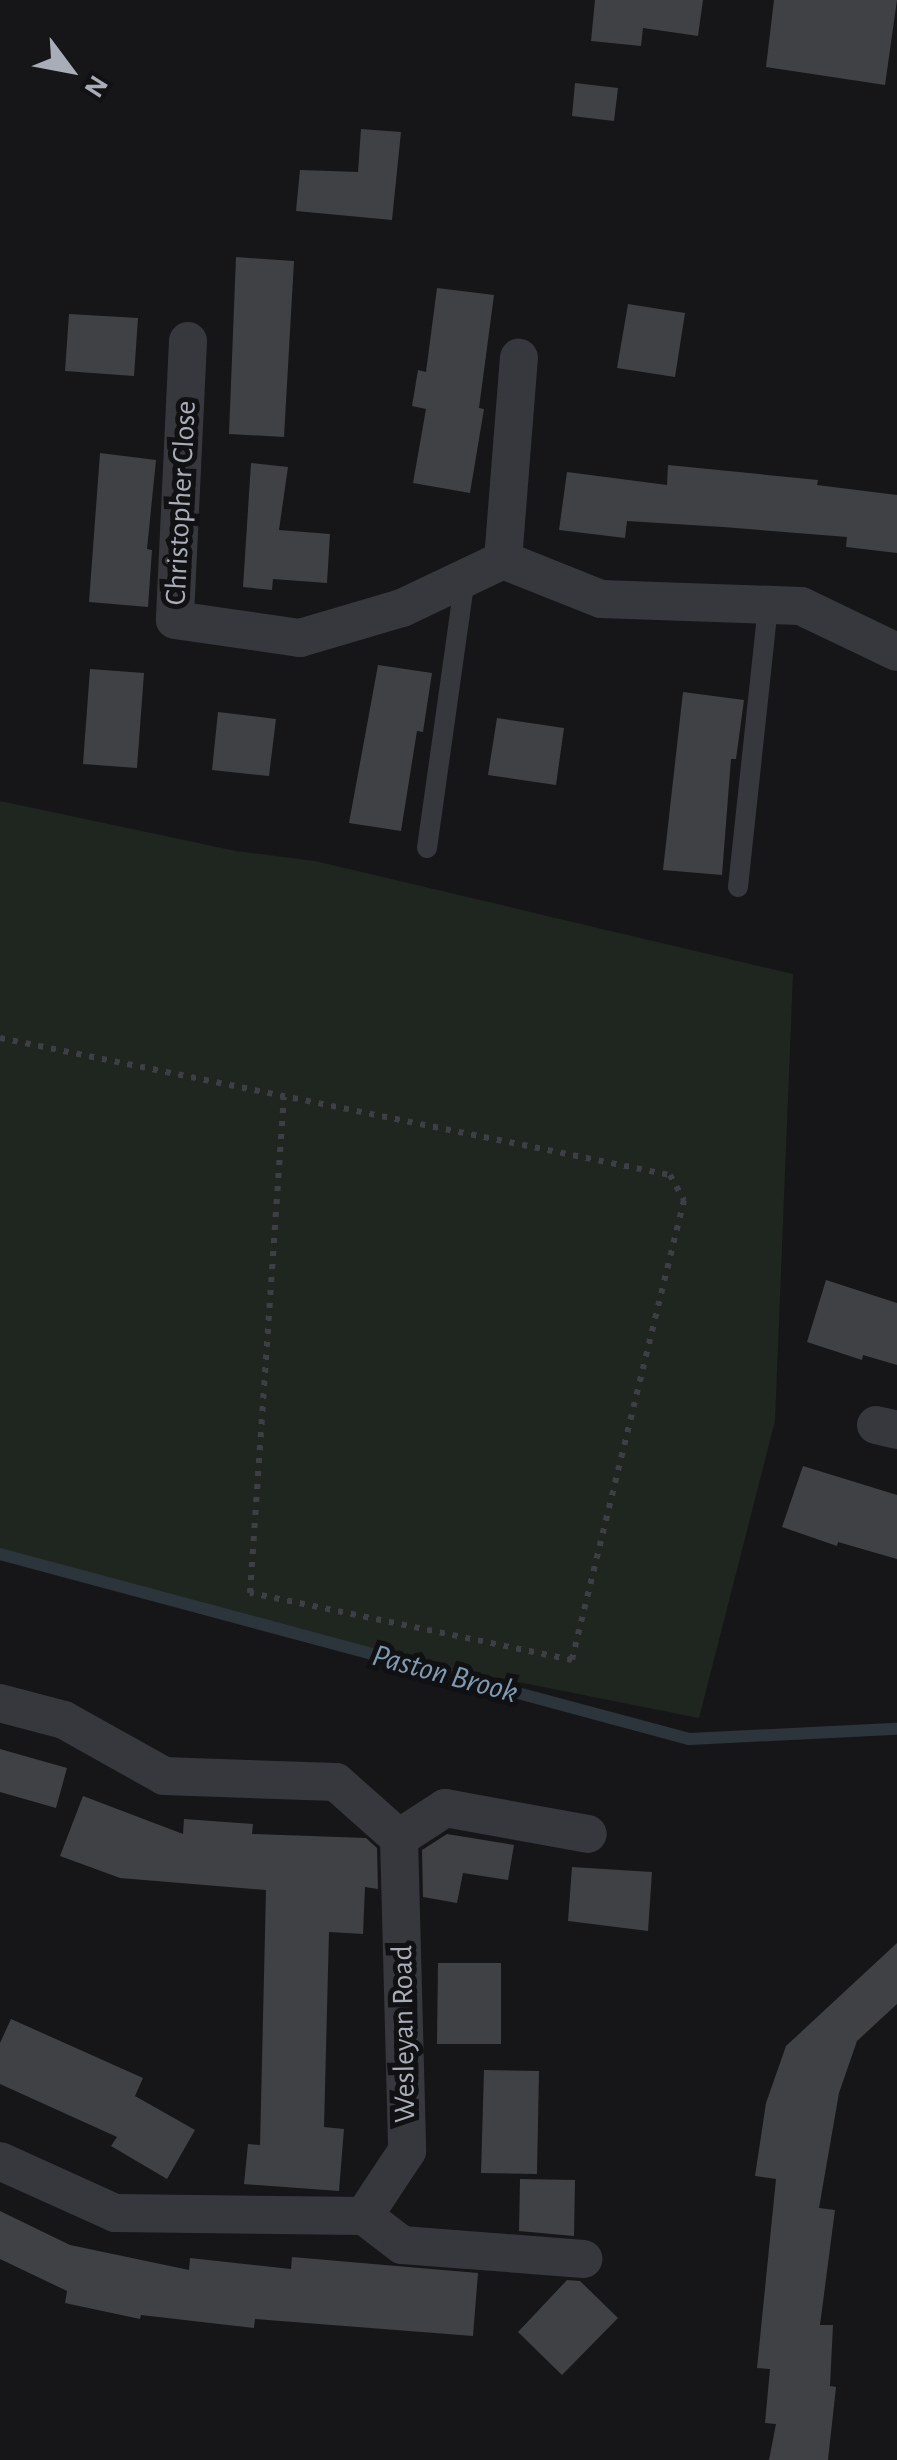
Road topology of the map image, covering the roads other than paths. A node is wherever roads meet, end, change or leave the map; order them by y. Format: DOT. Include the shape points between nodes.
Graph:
graph roads {
  1 [pos="188,341"];
  2 [pos="520,358"];
  3 [pos="503,560"];
  4 [pos="465,578"];
  5 [pos="768,604"];
  6 [pos="897,652"];
  7 [pos="426,848"];
  8 [pos="738,887"];
  9 [pos="0,1703"];
  10 [pos="588,1834"];
  11 [pos="400,1838"];
  12 [pos="0,2162"];
  13 [pos="364,2216"];
  14 [pos="583,2259"];
  1 -- 4 [label="street, Christopher Close" via="175,620 300,638 402,608"];
  2 -- 3 [label="street"];
  3 -- 4 [label="street, Christopher Close"];
  3 -- 5 [label="street" via="601,599"];
  4 -- 7 [label="lane"];
  5 -- 6 [label="street" via="801,606"];
  5 -- 8 [label="lane"];
  9 -- 11 [label="street" via="64,1720 164,1776 336,1782"];
  10 -- 11 [label="street" via="445,1808"];
  11 -- 13 [label="street, Wesleyan Road" via="407,2151"];
  12 -- 13 [label="street" via="115,2213"];
  13 -- 14 [label="street" via="402,2245"];
}
